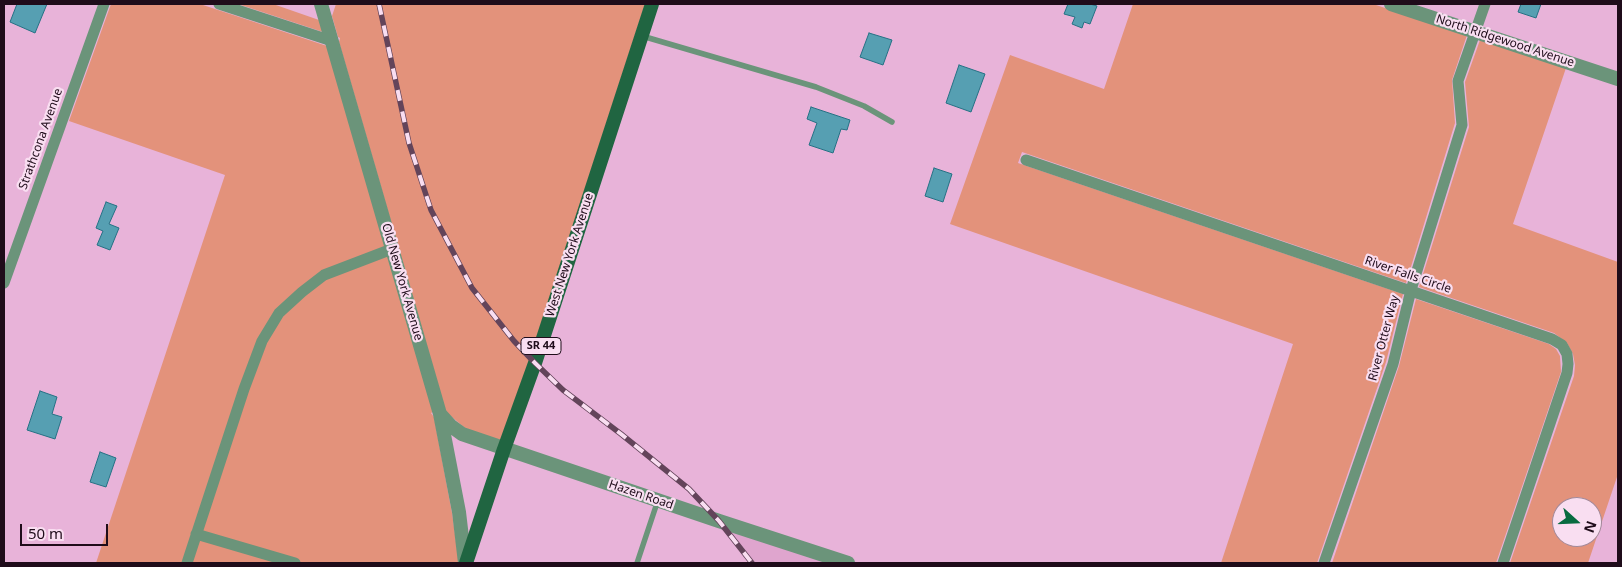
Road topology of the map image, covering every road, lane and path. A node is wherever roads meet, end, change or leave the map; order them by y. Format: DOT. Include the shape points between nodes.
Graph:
graph roads {
  1 [pos="104,4"];
  2 [pos="219,4"];
  3 [pos="321,4"];
  4 [pos="652,4"];
  5 [pos="1391,4"];
  6 [pos="1485,4"];
  7 [pos="1476,32"];
  8 [pos="642,36"];
  9 [pos="332,41"];
  10 [pos="1618,79"];
  11 [pos="892,122"];
  12 [pos="1026,160"];
  13 [pos="392,248"];
  14 [pos="4,283"];
  15 [pos="1411,290"];
  16 [pos="440,414"];
  17 [pos="504,449"];
  18 [pos="658,500"];
  19 [pos="196,534"];
  20 [pos="187,563"];
  21 [pos="295,563"];
  22 [pos="466,563"];
  23 [pos="637,563"];
  24 [pos="848,563"];
  25 [pos="1324,563"];
  26 [pos="1503,563"];
  1 -- 14 [label="street, Strathcona Avenue"];
  2 -- 9 [label="street"];
  3 -- 9 [label="street, Old New York Avenue"];
  4 -- 8 [label="main road, West New York Avenue / SR 44"];
  5 -- 7 [label="street, North Ridgewood Avenue"];
  6 -- 7 [label="street, River Otter Way"];
  7 -- 10 [label="street, North Ridgewood Avenue"];
  7 -- 15 [label="street, River Otter Way" via="1458,81 1462,125"];
  8 -- 11 [label="lane" via="816,87 864,106"];
  8 -- 17 [label="main road, West New York Avenue / SR 44"];
  9 -- 13 [label="street, Old New York Avenue"];
  12 -- 15 [label="street, River Falls Circle"];
  13 -- 16 [label="street, Old New York Avenue"];
  13 -- 19 [label="street" via="324,275 279,313 262,341"];
  15 -- 25 [label="street, River Otter Way" via="1393,364"];
  15 -- 26 [label="street, River Falls Circle" via="1552,339 1562,345 1566,354 1568,374"];
  16 -- 17 [label="street, Hazen Road" via="462,434"];
  16 -- 22 [label="street, Old New York Avenue"];
  17 -- 18 [label="street, Hazen Road"];
  17 -- 22 [label="main road, West New York Avenue / SR 44"];
  18 -- 23 [label="lane"];
  18 -- 24 [label="street, Hazen Road"];
  19 -- 20 [label="street"];
  19 -- 21 [label="street"];
}
